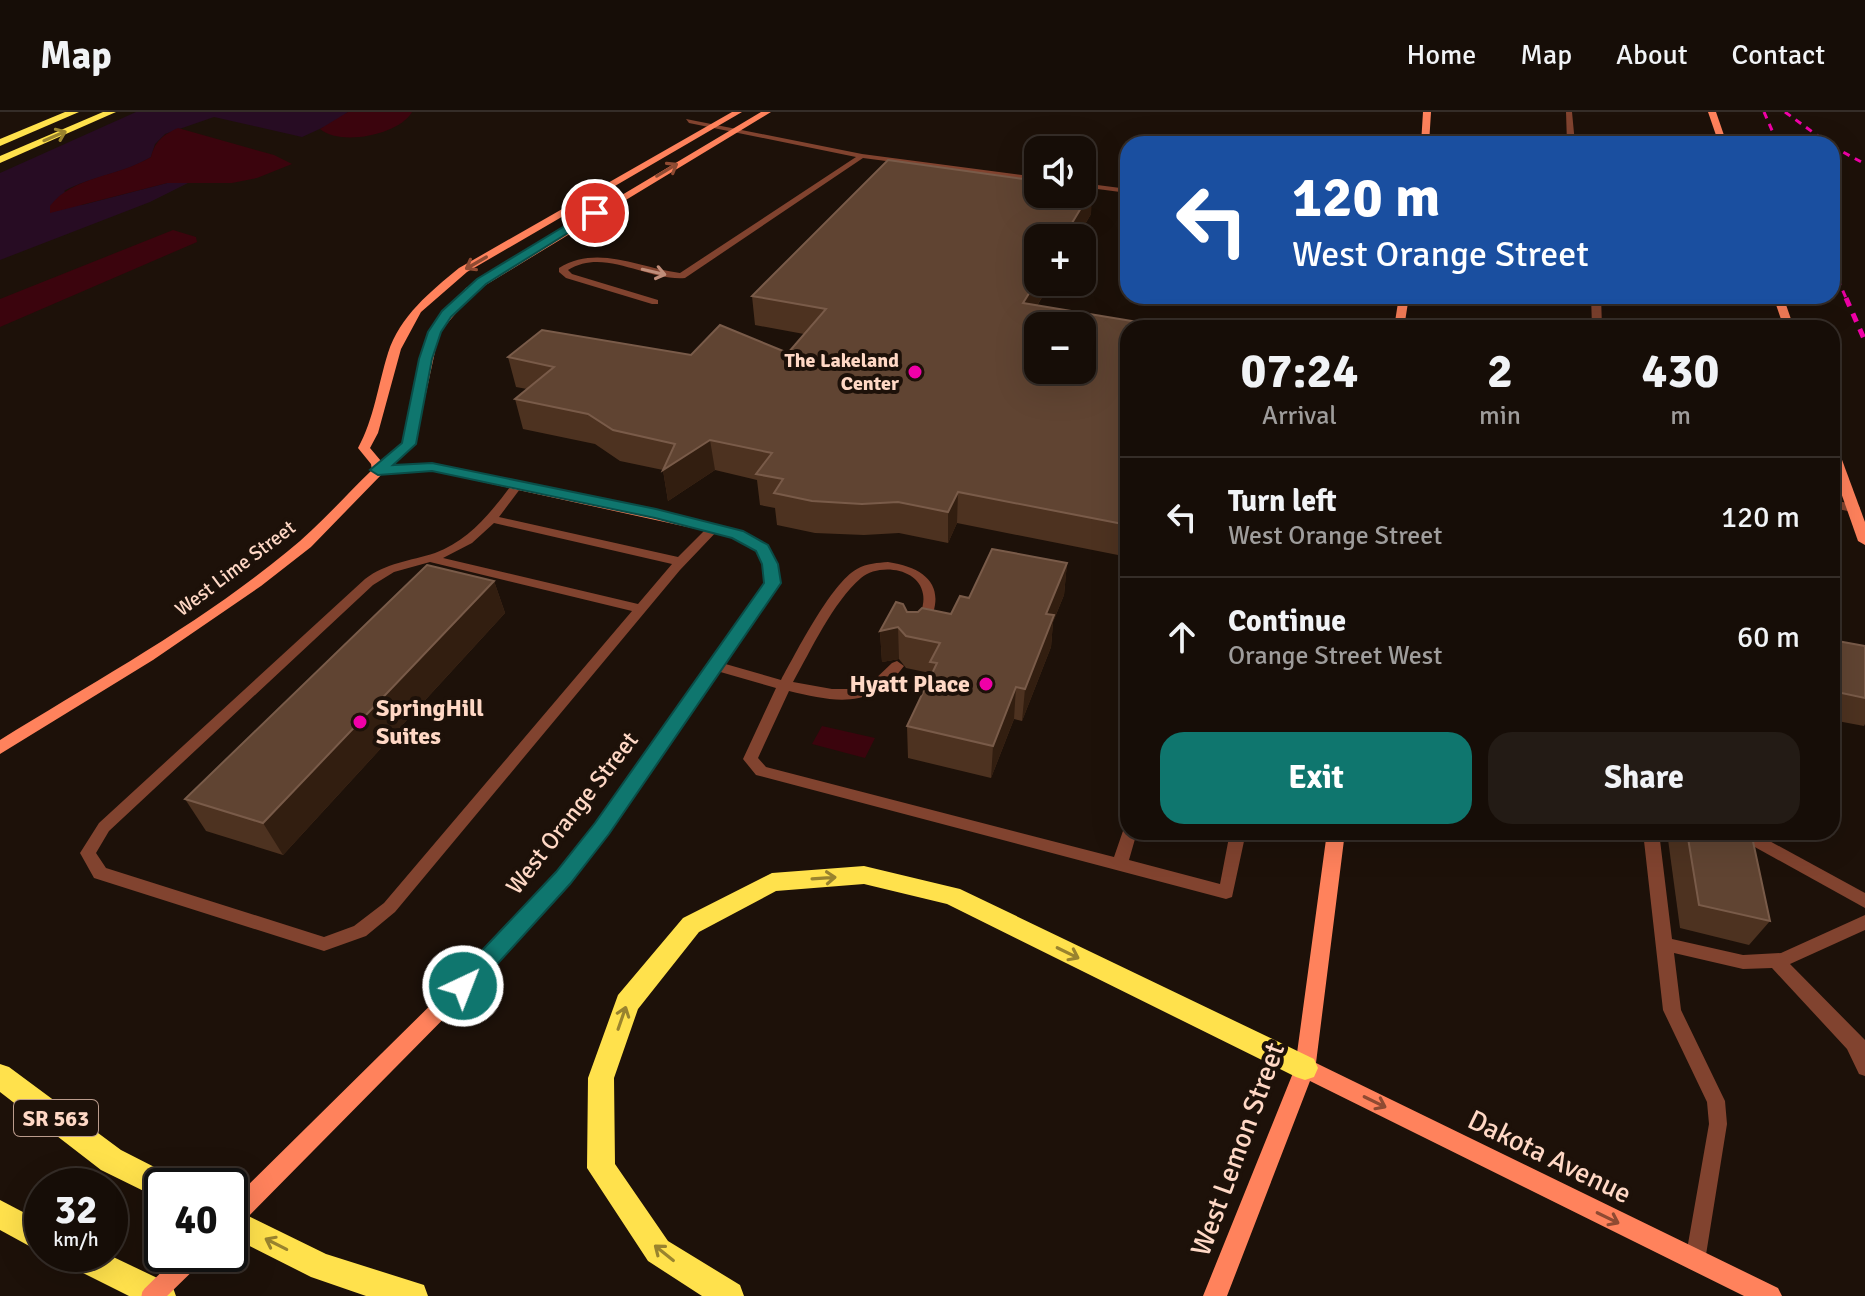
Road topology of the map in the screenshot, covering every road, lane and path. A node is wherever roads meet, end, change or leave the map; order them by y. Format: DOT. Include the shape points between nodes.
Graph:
graph roads {
  1 [pos="74,112"];
  2 [pos="111,112"];
  3 [pos="738,112"];
  4 [pos="767,112"];
  5 [pos="1427,112"];
  6 [pos="1569,112"];
  7 [pos="1712,112"];
  8 [pos="689,121"];
  9 [pos="713,126"];
  10 [pos="734,130"];
  11 [pos="1426,136"];
  12 [pos="1570,136"];
  13 [pos="1720,136"];
  14 [pos="0,143"];
  15 [pos="862,156"];
  16 [pos="0,160"];
  17 [pos="1024,177"];
  18 [pos="1096,187"];
  19 [pos="1120,190"];
  20 [pos="655,302"];
  21 [pos="378,470"];
  22 [pos="1840,471"];
  23 [pos="517,485"];
  24 [pos="1840,506"];
  25 [pos="1853,508"];
  26 [pos="494,519"];
  27 [pos="714,528"];
  28 [pos="1865,541"];
  29 [pos="429,559"];
  30 [pos="682,562"];
  31 [pos="641,609"];
  32 [pos="913,638"];
  33 [pos="715,666"];
  34 [pos="897,666"];
  35 [pos="787,684"];
  36 [pos="0,748"];
  37 [pos="1127,840"];
  38 [pos="1236,840"];
  39 [pos="1335,840"];
  40 [pos="1652,840"];
  41 [pos="1754,840"];
  42 [pos="1120,865"];
  43 [pos="1865,901"];
  44 [pos="1865,922"];
  45 [pos="1664,944"];
  46 [pos="1775,960"];
  47 [pos="1860,1046"];
  48 [pos="1305,1068"];
  49 [pos="1865,1068"];
  50 [pos="0,1076"];
  51 [pos="144,1177"];
  52 [pos="248,1202"];
  53 [pos="0,1214"];
  54 [pos="24,1228"];
  55 [pos="248,1229"];
  56 [pos="1695,1261"];
  57 [pos="112,1272"];
  58 [pos="177,1272"];
  59 [pos="152,1296"];
  60 [pos="161,1296"];
  61 [pos="413,1296"];
  62 [pos="729,1296"];
  63 [pos="1215,1296"];
  64 [pos="1770,1296"];
  1 -- 14 [label="main road"];
  16 -- 2 [label="main road, one-way"];
  3 -- 9 [label="street"];
  4 -- 10 [label="street, West Lime Street"];
  5 -- 11 [label="street"];
  6 -- 12 [label="lane"];
  7 -- 13 [label="street"];
  8 -- 9 [label="lane"];
  9 -- 10 [label="lane"];
  9 -- 21 [label="street, one-way" via="463,270 417,310 395,349 364,448"];
  10 -- 15 [label="lane"];
  21 -- 10 [label="street, West Lime Street, one-way" via="409,444 434,332 470,290"];
  15 -- 17 [label="lane"];
  20 -- 15 [label="lane, one-way" via="562,270 591,258 682,276"];
  18 -- 19 [label="lane"];
  21 -- 23 [label="street, West Orange Street" via="432,467"];
  21 -- 36 [label="street, West Lime Street" via="292,555 202,620"];
  22 -- 25 [label="street"];
  23 -- 26 [label="lane"];
  23 -- 27 [label="street, West Orange Street"];
  24 -- 25 [label="street"];
  25 -- 28 [label="street"];
  26 -- 29 [label="lane" via="467,542"];
  26 -- 30 [label="lane"];
  27 -- 30 [label="lane"];
  27 -- 33 [label="street, West Orange Street" via="762,548 772,583"];
  29 -- 31 [label="lane"];
  29 -- 31 [label="lane" via="394,566 369,582 104,827 88,853 100,873 324,944 366,929 408,888"];
  30 -- 31 [label="lane"];
  32 -- 35 [label="lane" via="929,614 929,585 900,569 869,568 842,590"];
  33 -- 35 [label="lane"];
  33 -- 52 [label="street, West Orange Street" via="563,878"];
  34 -- 35 [label="lane" via="878,685 849,697"];
  35 -- 42 [label="lane" via="755,740 750,759 761,771"];
  37 -- 42 [label="lane"];
  38 -- 42 [label="lane" via="1226,892"];
  39 -- 48 [label="street, West Lemon Street"];
  40 -- 45 [label="lane"];
  41 -- 43 [label="lane"];
  44 -- 46 [label="lane"];
  45 -- 46 [label="lane" via="1743,962"];
  45 -- 56 [label="lane" via="1672,1010 1709,1081 1717,1113"];
  46 -- 47 [label="lane"];
  47 -- 49 [label="lane"];
  48 -- 56 [label="street, Dakota Avenue, one-way"];
  62 -- 48 [label="main road, one-way" via="658,1251 601,1168 601,1078 627,1003 691,925 772,882 864,875 952,896"];
  48 -- 63 [label="street, West Lemon Street"];
  50 -- 51 [label="main road, SR 563" via="111,1160"];
  53 -- 54 [label="main road"];
  61 -- 55 [label="main road, one-way" via="321,1267"];
  56 -- 64 [label="street, Dakota Avenue"];
  57 -- 60 [label="main road"];
  58 -- 59 [label="street, bridge"];
}
